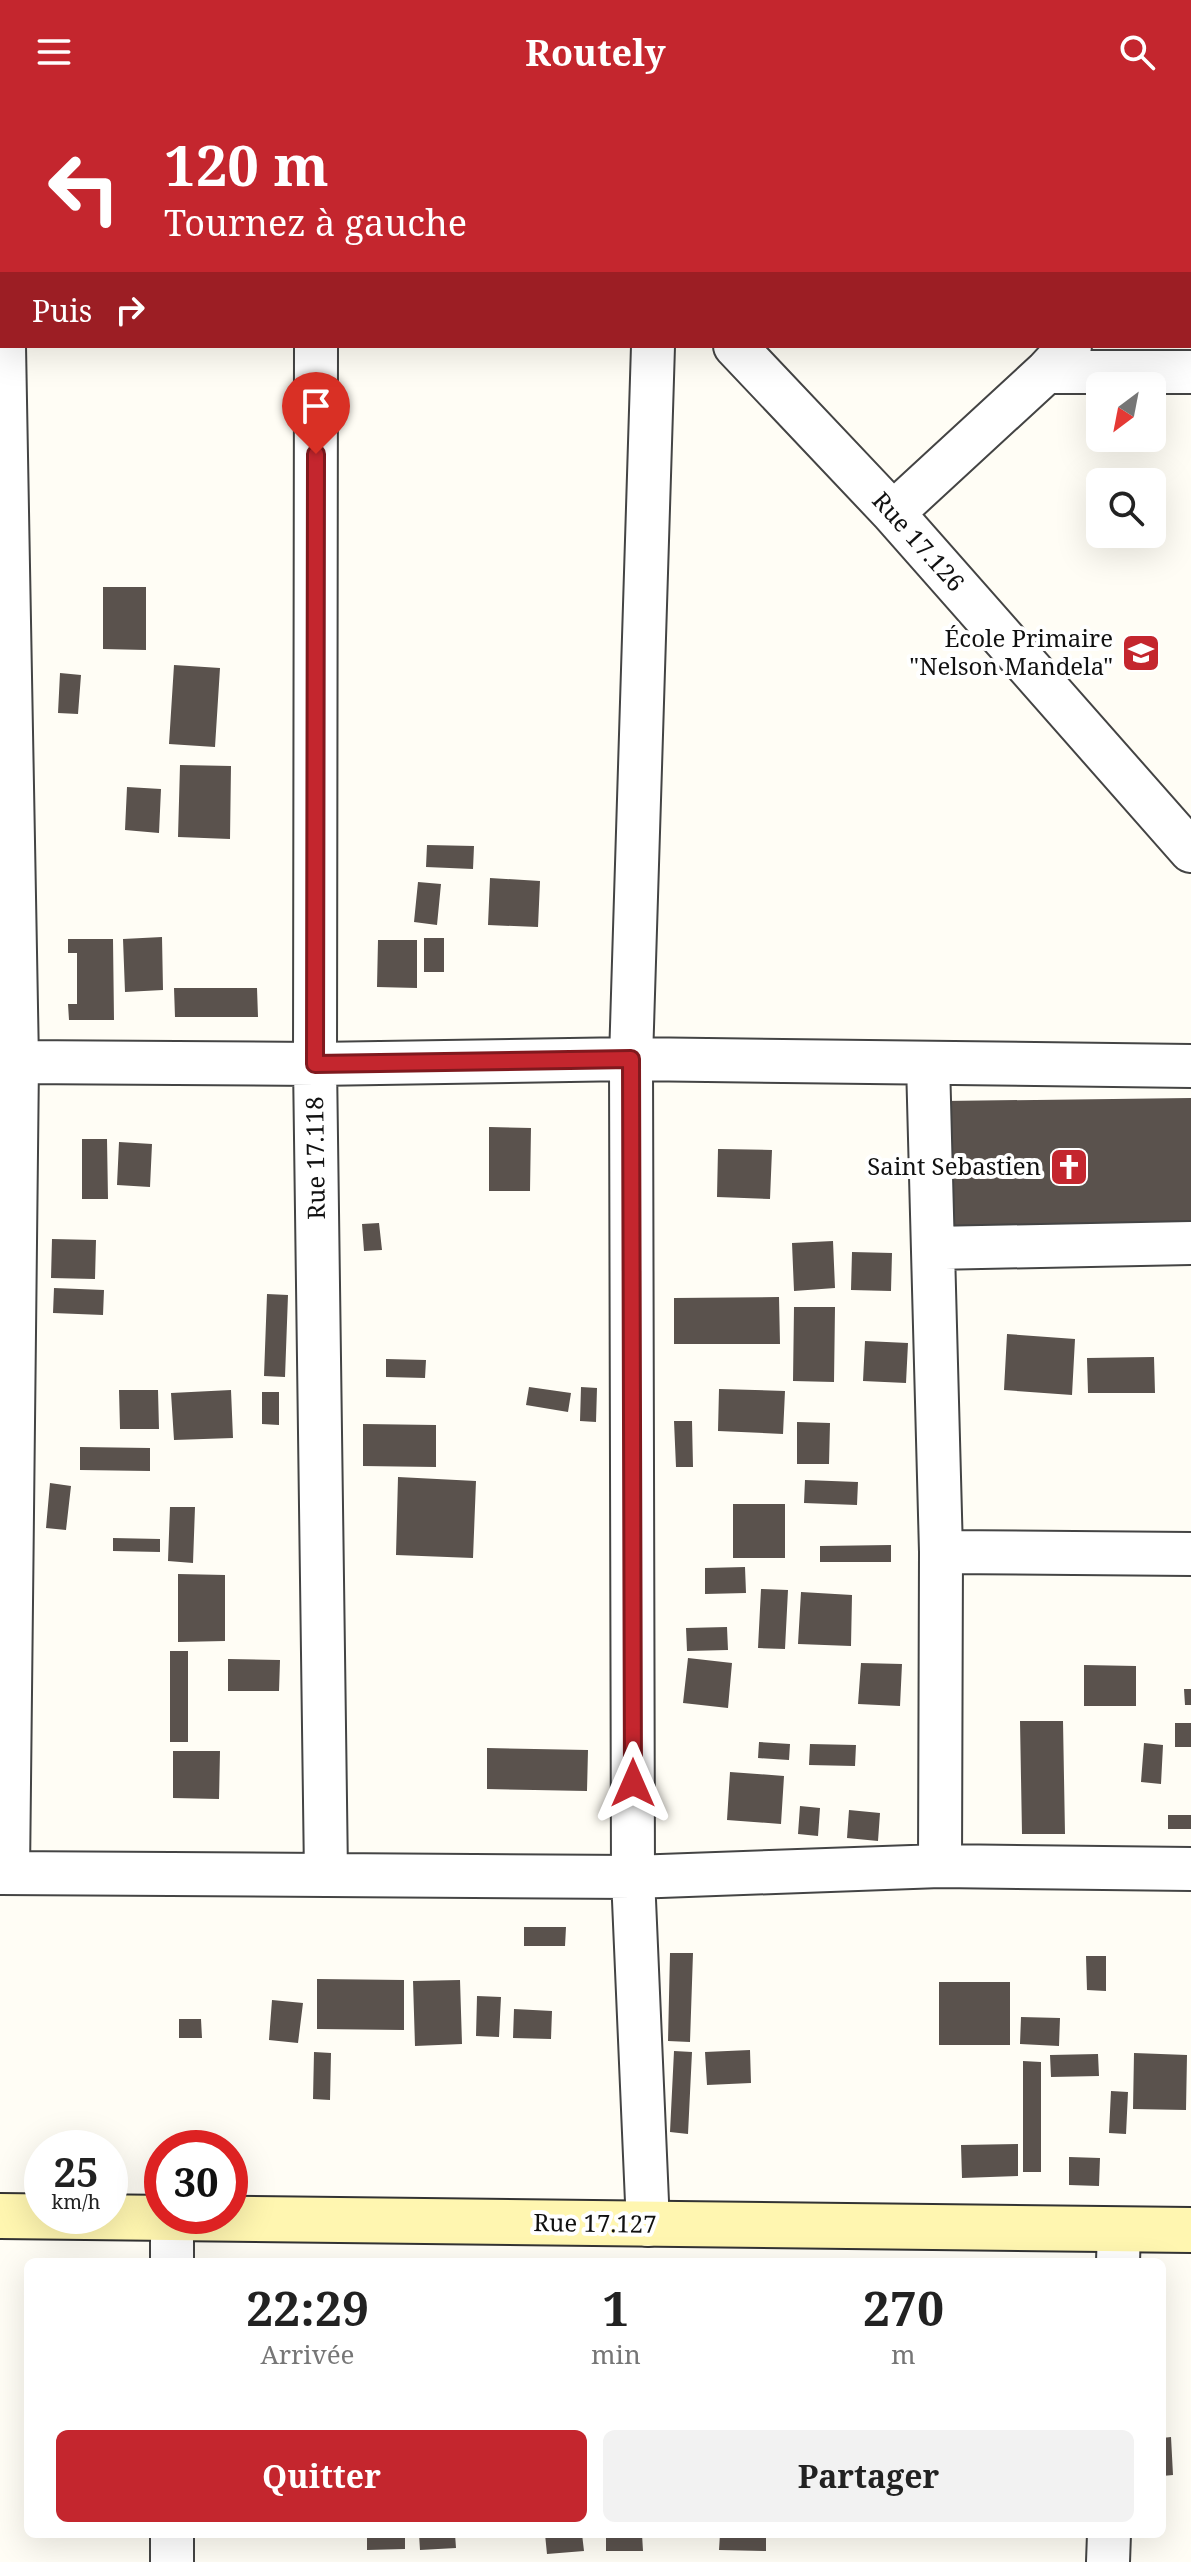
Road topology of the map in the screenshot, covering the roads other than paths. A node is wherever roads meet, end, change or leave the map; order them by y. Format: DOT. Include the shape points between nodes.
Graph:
graph roads {
  1 [pos="4,348"];
  2 [pos="316,348"];
  3 [pos="653,348"];
  4 [pos="737,348"];
  5 [pos="1058,359"];
  6 [pos="1191,372"];
  7 [pos="893,513"];
  8 [pos="1191,851"];
  9 [pos="631,1059"];
  10 [pos="17,1062"];
  11 [pos="928,1063"];
  12 [pos="315,1064"];
  13 [pos="1191,1066"];
  14 [pos="1191,1243"];
  15 [pos="933,1248"];
  16 [pos="941,1552"];
  17 [pos="1191,1554"];
  18 [pos="940,1866"];
  19 [pos="1191,1869"];
  20 [pos="4,1873"];
  21 [pos="326,1874"];
  22 [pos="633,1877"];
  23 [pos="0,2216"];
  24 [pos="144,2217"];
  25 [pos="248,2218"];
  26 [pos="648,2225"];
  27 [pos="1191,2230"];
  28 [pos="172,2234"];
  29 [pos="1119,2246"];
  30 [pos="172,2258"];
  31 [pos="172,2538"];
  32 [pos="1109,2538"];
  33 [pos="172,2562"];
  34 [pos="1108,2562"];
  1 -- 10 [label="street"];
  2 -- 12 [label="street, Rue 17.118"];
  3 -- 9 [label="street"];
  4 -- 7 [label="street, Rue 17.126"];
  5 -- 6 [label="street"];
  5 -- 7 [label="street"];
  7 -- 8 [label="street, Rue 17.126"];
  9 -- 11 [label="street"];
  9 -- 12 [label="street"];
  9 -- 22 [label="street"];
  10 -- 12 [label="street"];
  10 -- 20 [label="street"];
  11 -- 13 [label="street"];
  11 -- 15 [label="street"];
  12 -- 21 [label="street, Rue 17.118"];
  14 -- 15 [label="street"];
  15 -- 16 [label="street"];
  16 -- 17 [label="street"];
  16 -- 18 [label="street"];
  18 -- 19 [label="street"];
  18 -- 22 [label="street"];
  20 -- 21 [label="street"];
  21 -- 22 [label="street"];
  22 -- 26 [label="street"];
  23 -- 24 [label="street, Rue 17.127"];
  25 -- 26 [label="street, Rue 17.127"];
  26 -- 29 [label="street, Rue 17.127"];
  27 -- 29 [label="street, Rue 17.127"];
  28 -- 30 [label="street"];
  31 -- 33 [label="street"];
  32 -- 34 [label="street"];
}
